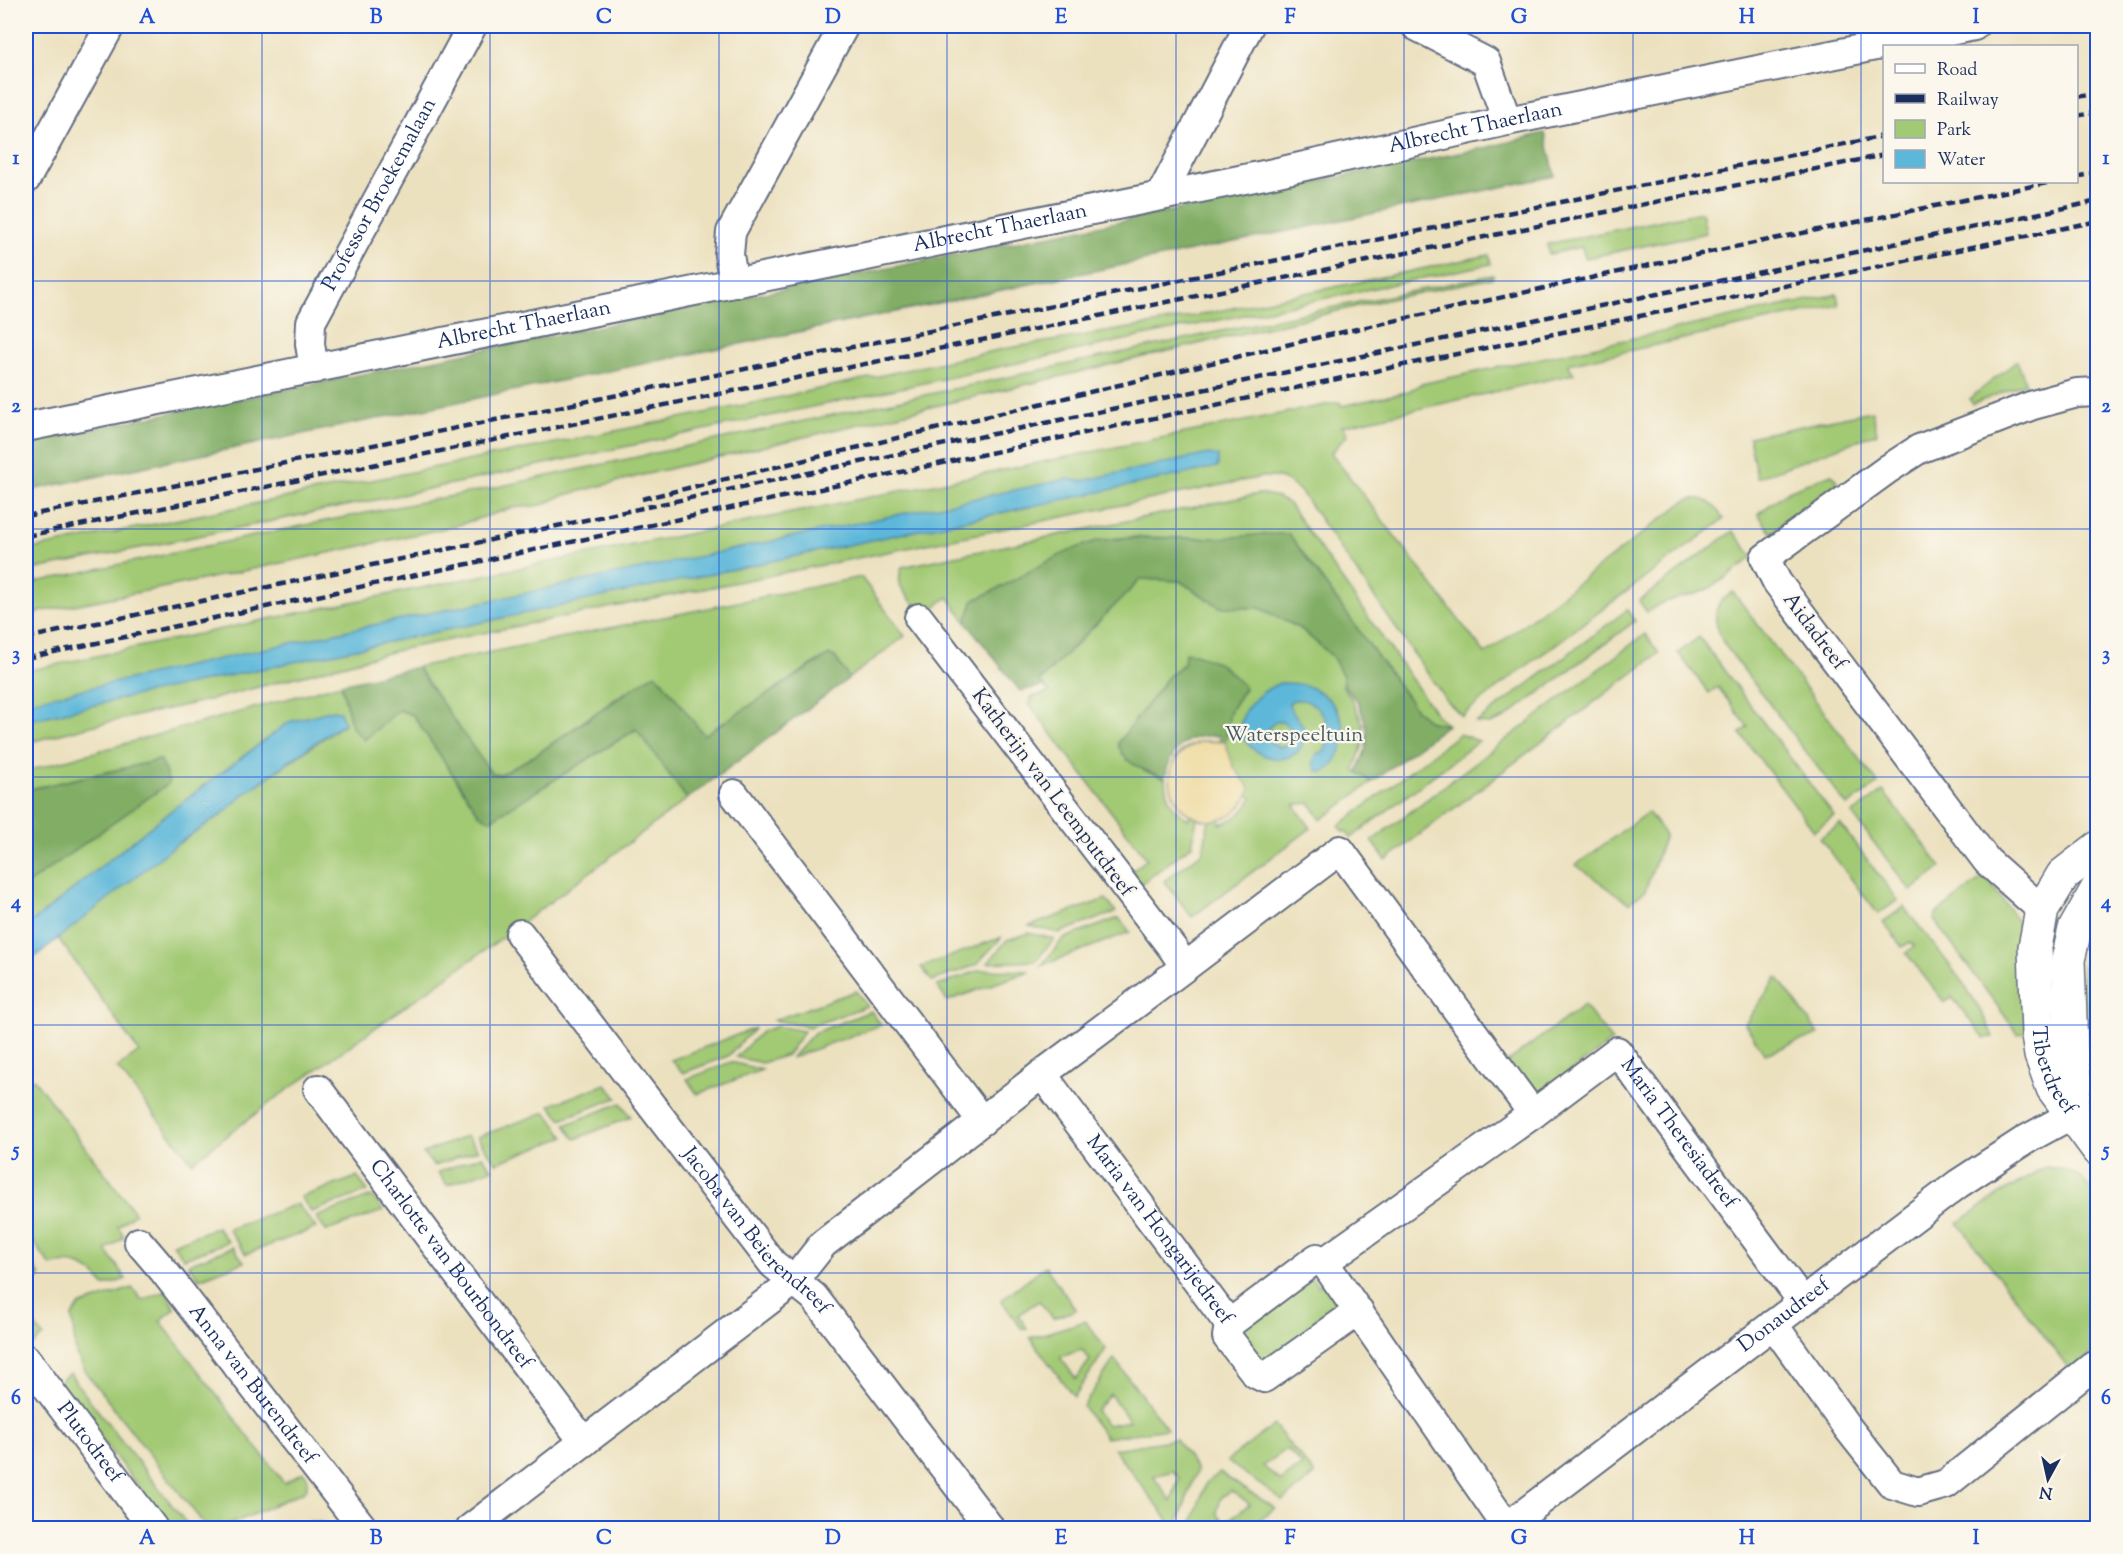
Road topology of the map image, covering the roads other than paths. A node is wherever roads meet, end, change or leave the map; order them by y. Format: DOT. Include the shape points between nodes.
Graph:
graph roads {
  1 [pos="110,26"];
  2 [pos="472,26"];
  3 [pos="844,26"];
  4 [pos="1249,26"];
  5 [pos="1974,26"];
  6 [pos="1434,30"];
  7 [pos="1507,121"];
  8 [pos="26,179"];
  9 [pos="1161,195"];
  10 [pos="734,283"];
  11 [pos="314,369"];
  12 [pos="2097,392"];
  13 [pos="26,427"];
  14 [pos="920,618"];
  15 [pos="734,794"];
  16 [pos="2097,848"];
  17 [pos="2097,888"];
  18 [pos="2042,910"];
  19 [pos="2075,929"];
  20 [pos="520,934"];
  21 [pos="1185,967"];
  22 [pos="1042,1074"];
  23 [pos="318,1089"];
  24 [pos="1533,1114"];
  25 [pos="2071,1115"];
  26 [pos="982,1121"];
  27 [pos="2097,1149"];
  28 [pos="139,1242"];
  29 [pos="1324,1262"];
  30 [pos="793,1282"];
  31 [pos="1802,1301"];
  32 [pos="1359,1311"];
  33 [pos="1230,1324"];
  34 [pos="1773,1324"];
  35 [pos="26,1359"];
  36 [pos="2097,1365"];
  37 [pos="584,1442"];
  38 [pos="153,1528"];
  39 [pos="363,1528"];
  40 [pos="471,1528"];
  41 [pos="990,1528"];
  42 [pos="1506,1528"];
  1 -- 8 [label="street"];
  2 -- 11 [label="street, Professor Broekemalaan" via="311,322 309,344"];
  3 -- 10 [label="street" via="731,232 729,255"];
  4 -- 9 [label="street"];
  5 -- 7 [label="street, Albrecht Thaerlaan"];
  6 -- 7 [label="street" via="1486,62"];
  7 -- 9 [label="street, Albrecht Thaerlaan"];
  9 -- 10 [label="street, Albrecht Thaerlaan"];
  10 -- 11 [label="street, Albrecht Thaerlaan"];
  11 -- 13 [label="street, Albrecht Thaerlaan"];
  12 -- 18 [label="street, Aidadreef" via="2077,393 2033,405 1919,449 1766,558 1777,582 1988,861"];
  14 -- 21 [label="street, Katherijn van Leemputdreef"];
  15 -- 26 [label="street"];
  16 -- 18 [label="street, Tiberdreef" via="2063,875"];
  17 -- 19 [label="street, Tiberdreef"];
  18 -- 19 [label="street, Aidadreef"];
  18 -- 25 [label="street, Tiberdreef" via="2035,947 2041,1055 2053,1088"];
  19 -- 25 [label="street, Tiberdreef" via="2068,960 2075,1082"];
  20 -- 30 [label="street, Jacoba van Beierendreef" via="773,1264"];
  21 -- 22 [label="street"];
  21 -- 24 [label="street" via="1340,850"];
  22 -- 26 [label="street"];
  22 -- 33 [label="street, Maria van Hongarijedreef"];
  23 -- 37 [label="street, Charlotte van Bourbondreef"];
  24 -- 29 [label="street, Maria Theresiadreef"];
  24 -- 31 [label="street, Maria Theresiadreef" via="1617,1051"];
  25 -- 27 [label="street"];
  25 -- 31 [label="street, Donaudreef" via="1958,1184"];
  26 -- 30 [label="street" via="823,1244"];
  28 -- 39 [label="street, Anna van Burendreef"];
  29 -- 32 [label="street"];
  29 -- 33 [label="street, Maria Theresiadreef" via="1317,1258"];
  30 -- 37 [label="street"];
  30 -- 41 [label="street, Jacoba van Beierendreef" via="814,1298"];
  31 -- 34 [label="street, Donaudreef"];
  32 -- 33 [label="street, Maria van Hongarijedreef" via="1264,1378 1256,1374 1227,1337"];
  32 -- 42 [label="street"];
  34 -- 36 [label="street" via="1892,1484 1918,1492 1946,1484"];
  34 -- 42 [label="street, Donaudreef"];
  35 -- 38 [label="street, Plutodreef"];
  37 -- 40 [label="street"];
}
